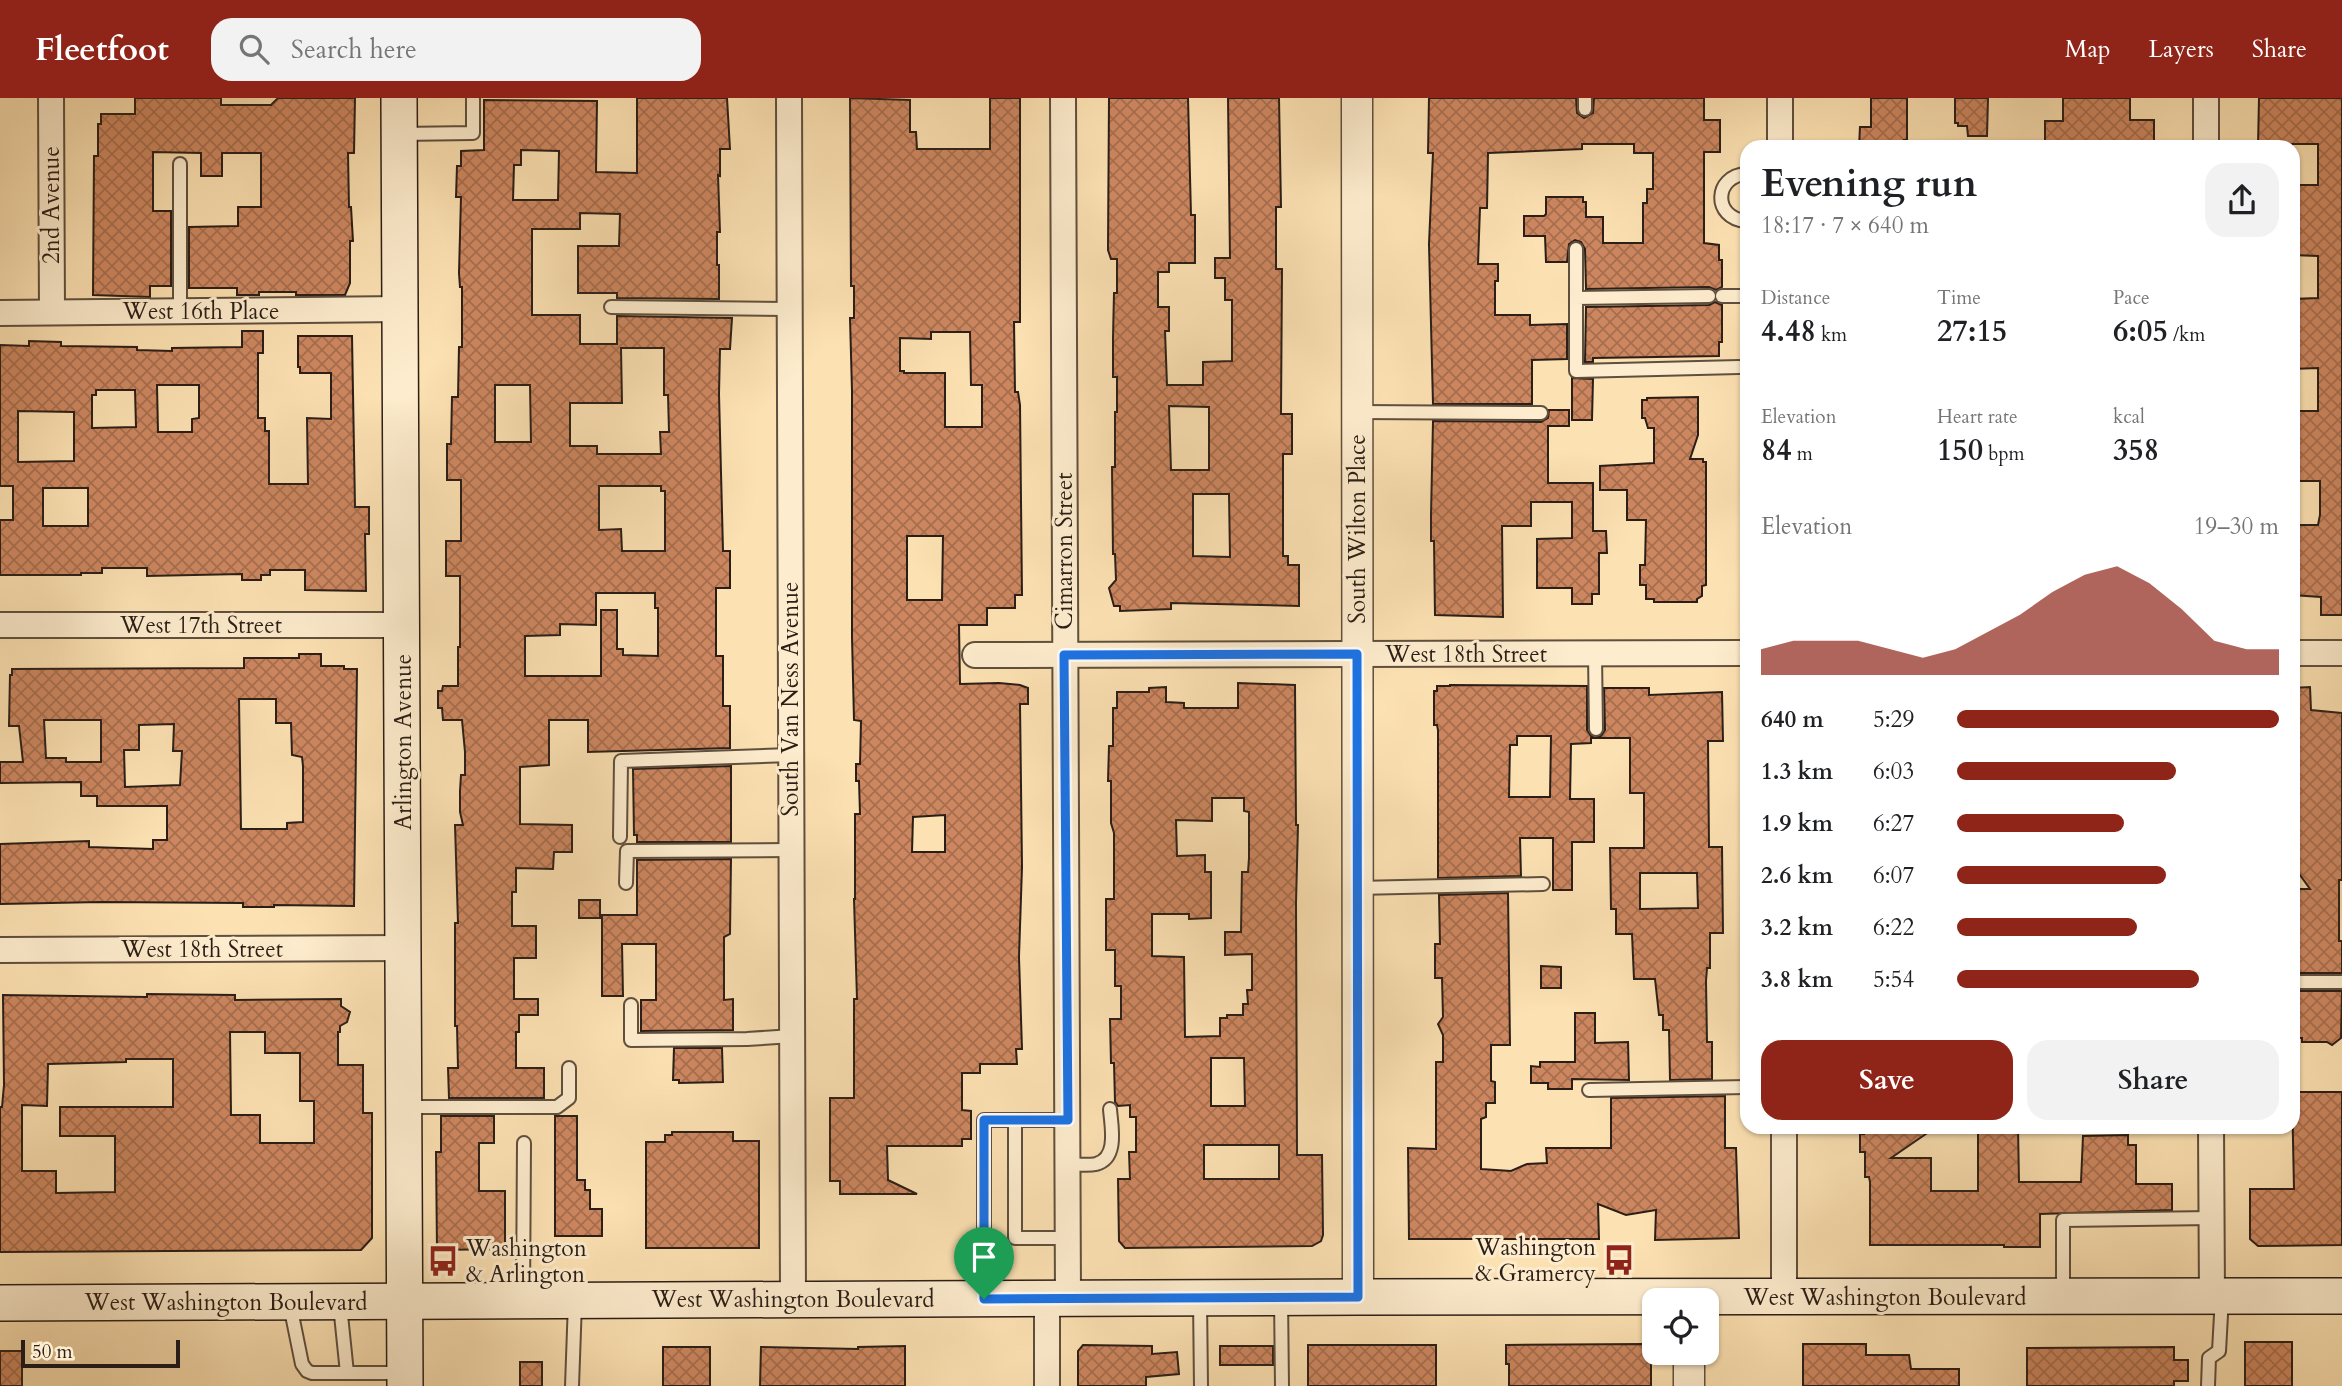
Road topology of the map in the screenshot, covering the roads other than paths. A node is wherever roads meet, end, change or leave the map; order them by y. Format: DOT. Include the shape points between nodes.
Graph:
graph roads {
  1 [pos="51,98"];
  2 [pos="399,98"];
  3 [pos="473,98"];
  4 [pos="789,98"];
  5 [pos="1063,98"];
  6 [pos="1357,98"];
  7 [pos="1780,98"];
  8 [pos="2206,98"];
  9 [pos="400,134"];
  10 [pos="1780,140"];
  11 [pos="2206,140"];
  12 [pos="180,164"];
  13 [pos="1740,174"];
  14 [pos="1740,220"];
  15 [pos="1576,249"];
  16 [pos="1740,296"];
  17 [pos="1576,298"];
  18 [pos="611,307"];
  19 [pos="402,309"];
  20 [pos="789,309"];
  21 [pos="180,311"];
  22 [pos="52,312"];
  23 [pos="0,313"];
  24 [pos="1740,368"];
  25 [pos="1357,412"];
  26 [pos="1541,413"];
  27 [pos="0,625"];
  28 [pos="403,625"];
  29 [pos="1740,653"];
  30 [pos="2300,653"];
  31 [pos="2342,653"];
  32 [pos="1357,654"];
  33 [pos="1595,654"];
  34 [pos="975,655"];
  35 [pos="1064,655"];
  36 [pos="1596,729"];
  37 [pos="790,755"];
  38 [pos="621,838"];
  39 [pos="790,850"];
  40 [pos="626,883"];
  41 [pos="1543,884"];
  42 [pos="1357,888"];
  43 [pos="404,948"];
  44 [pos="0,950"];
  45 [pos="2300,982"];
  46 [pos="2342,982"];
  47 [pos="631,1005"];
  48 [pos="793,1036"];
  49 [pos="569,1068"];
  50 [pos="1740,1087"];
  51 [pos="1589,1090"];
  52 [pos="404,1107"];
  53 [pos="1110,1109"];
  54 [pos="1015,1120"];
  55 [pos="1068,1120"];
  56 [pos="1784,1134"];
  57 [pos="2211,1134"];
  58 [pos="524,1143"];
  59 [pos="1067,1164"];
  60 [pos="2212,1218"];
  61 [pos="1067,1238"];
  62 [pos="2217,1296"];
  63 [pos="2342,1296"];
  64 [pos="1358,1297"];
  65 [pos="1784,1297"];
  66 [pos="2063,1297"];
  67 [pos="1200,1298"];
  68 [pos="1281,1298"];
  69 [pos="1719,1298"];
  70 [pos="793,1299"];
  71 [pos="984,1299"];
  72 [pos="1058,1299"];
  73 [pos="1642,1299"];
  74 [pos="523,1300"];
  75 [pos="575,1300"];
  76 [pos="289,1301"];
  77 [pos="339,1301"];
  78 [pos="404,1301"];
  79 [pos="0,1303"];
  80 [pos="1689,1365"];
  81 [pos="347,1373"];
  82 [pos="362,1380"];
  83 [pos="405,1380"];
  84 [pos="572,1386"];
  85 [pos="1047,1386"];
  86 [pos="1201,1386"];
  87 [pos="1282,1386"];
  88 [pos="1689,1386"];
  89 [pos="2208,1386"];
  1 -- 22 [label="street, 2nd Avenue"];
  2 -- 9 [label="main road, Arlington Avenue"];
  3 -- 9 [label="lane" via="473,134"];
  4 -- 20 [label="street, South Van Ness Avenue"];
  5 -- 35 [label="street, Cimarron Street"];
  6 -- 25 [label="street, South Wilton Place"];
  7 -- 10 [label="street"];
  8 -- 11 [label="street"];
  9 -- 19 [label="main road, Arlington Avenue"];
  12 -- 21 [label="lane"];
  13 -- 14 [label="lane" via="1725,183 1722,196 1723,210"];
  15 -- 17 [label="lane"];
  16 -- 17 [label="lane"];
  17 -- 24 [label="lane" via="1576,371"];
  18 -- 20 [label="lane"];
  19 -- 21 [label="street, West 16th Place"];
  19 -- 28 [label="main road, Arlington Avenue"];
  20 -- 37 [label="street, South Van Ness Avenue"];
  21 -- 22 [label="street, West 16th Place"];
  22 -- 23 [label="street, West 16th Place"];
  25 -- 26 [label="lane"];
  25 -- 32 [label="street, South Wilton Place"];
  27 -- 28 [label="street, West 17th Street"];
  28 -- 43 [label="main road, Arlington Avenue"];
  29 -- 33 [label="street, West 18th Street"];
  30 -- 31 [label="street"];
  32 -- 33 [label="street, West 18th Street"];
  32 -- 35 [label="street, West 18th Street"];
  32 -- 42 [label="street, South Wilton Place"];
  33 -- 36 [label="lane"];
  34 -- 35 [label="street, West 18th Street"];
  35 -- 55 [label="street, Cimarron Street"];
  37 -- 38 [label="lane" via="621,761"];
  37 -- 39 [label="street, South Van Ness Avenue"];
  39 -- 40 [label="lane" via="627,851"];
  39 -- 48 [label="street, South Van Ness Avenue"];
  41 -- 42 [label="lane"];
  42 -- 64 [label="street, South Wilton Place"];
  43 -- 44 [label="street, West 18th Street"];
  43 -- 52 [label="main road, Arlington Avenue"];
  45 -- 46 [label="lane"];
  47 -- 48 [label="lane" via="631,1040"];
  48 -- 70 [label="street, South Van Ness Avenue"];
  49 -- 52 [label="lane" via="569,1098 557,1107"];
  50 -- 51 [label="lane"];
  52 -- 78 [label="main road, Arlington Avenue"];
  53 -- 59 [label="lane" via="1112,1145 1105,1159 1096,1164"];
  54 -- 55 [label="lane"];
  54 -- 61 [label="lane" via="1015,1238"];
  54 -- 71 [label="lane" via="984,1120"];
  55 -- 59 [label="street, Cimarron Street"];
  56 -- 65 [label="street"];
  57 -- 60 [label="street"];
  58 -- 74 [label="lane"];
  59 -- 61 [label="street, Cimarron Street"];
  60 -- 62 [label="street"];
  60 -- 66 [label="lane" via="2063,1220"];
  61 -- 72 [label="street, Cimarron Street"];
  62 -- 63 [label="main road, West Washington Boulevard"];
  62 -- 66 [label="main road, West Washington Boulevard"];
  62 -- 89 [label="lane" via="2219,1351 2209,1358"];
  64 -- 68 [label="main road, West Washington Boulevard"];
  64 -- 73 [label="main road, West Washington Boulevard"];
  65 -- 66 [label="main road, West Washington Boulevard"];
  65 -- 69 [label="main road, West Washington Boulevard"];
  67 -- 68 [label="main road, West Washington Boulevard"];
  67 -- 72 [label="main road, West Washington Boulevard"];
  67 -- 86 [label="lane"];
  68 -- 87 [label="lane"];
  70 -- 71 [label="main road, West Washington Boulevard"];
  70 -- 75 [label="main road, West Washington Boulevard"];
  71 -- 72 [label="main road, West Washington Boulevard"];
  72 -- 85 [label="street, Cimarron Street"];
  74 -- 75 [label="main road, West Washington Boulevard"];
  74 -- 78 [label="main road, West Washington Boulevard"];
  75 -- 84 [label="lane"];
  76 -- 77 [label="main road, West Washington Boulevard"];
  76 -- 79 [label="main road, West Washington Boulevard"];
  76 -- 81 [label="lane" via="307,1371"];
  77 -- 78 [label="main road, West Washington Boulevard"];
  77 -- 81 [label="lane"];
  78 -- 83 [label="main road, Arlington Avenue"];
  80 -- 88 [label="street"];
  81 -- 82 [label="lane"];
  82 -- 83 [label="lane"];
}
